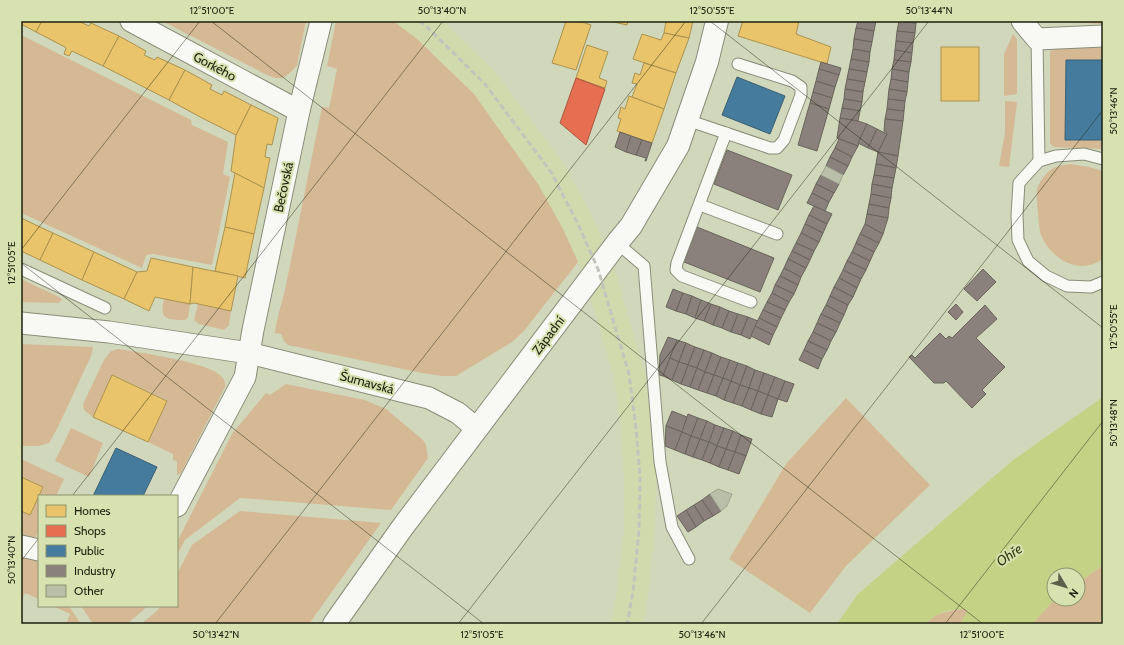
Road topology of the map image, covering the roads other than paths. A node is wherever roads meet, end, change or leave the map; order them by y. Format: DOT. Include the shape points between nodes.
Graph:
graph roads {
  1 [pos="131,21"];
  2 [pos="321,21"];
  3 [pos="716,21"];
  4 [pos="1022,21"];
  5 [pos="1103,36"];
  6 [pos="1037,39"];
  7 [pos="738,64"];
  8 [pos="299,111"];
  9 [pos="687,120"];
  10 [pos="726,133"];
  11 [pos="1103,159"];
  12 [pos="1039,161"];
  13 [pos="700,204"];
  14 [pos="777,234"];
  15 [pos="617,243"];
  16 [pos="21,269"];
  17 [pos="1103,282"];
  18 [pos="751,302"];
  19 [pos="105,308"];
  20 [pos="21,323"];
  21 [pos="249,353"];
  22 [pos="477,429"];
  23 [pos="178,504"];
  24 [pos="21,546"];
  25 [pos="38,550"];
  26 [pos="689,559"];
  27 [pos="334,624"];
  1 -- 8 [label="street, Gorkého"];
  2 -- 8 [label="street, Bečovská"];
  3 -- 9 [label="street, Západní" via="707,62"];
  4 -- 6 [label="street"];
  5 -- 6 [label="street"];
  6 -- 12 [label="lane"];
  7 -- 10 [label="lane" via="792,81 801,87 801,94 784,140 777,148"];
  8 -- 21 [label="street, Bečovská"];
  9 -- 10 [label="lane"];
  9 -- 15 [label="street, Západní" via="678,146 631,226"];
  10 -- 13 [label="lane"];
  11 -- 12 [label="lane" via="1084,154 1056,156"];
  12 -- 17 [label="lane" via="1019,183 1016,216 1018,240 1028,261 1046,276 1067,286 1091,287"];
  13 -- 14 [label="lane"];
  13 -- 18 [label="lane" via="676,270 682,276"];
  15 -- 22 [label="street, Západní"];
  15 -- 26 [label="lane" via="644,266 660,462 672,527"];
  16 -- 19 [label="lane"];
  20 -- 21 [label="street, Šumavská" via="109,332"];
  21 -- 22 [label="street, Šumavská" via="428,398 458,413"];
  21 -- 23 [label="street" via="245,377"];
  22 -- 27 [label="street, Západní"];
  24 -- 25 [label="street"];
}
